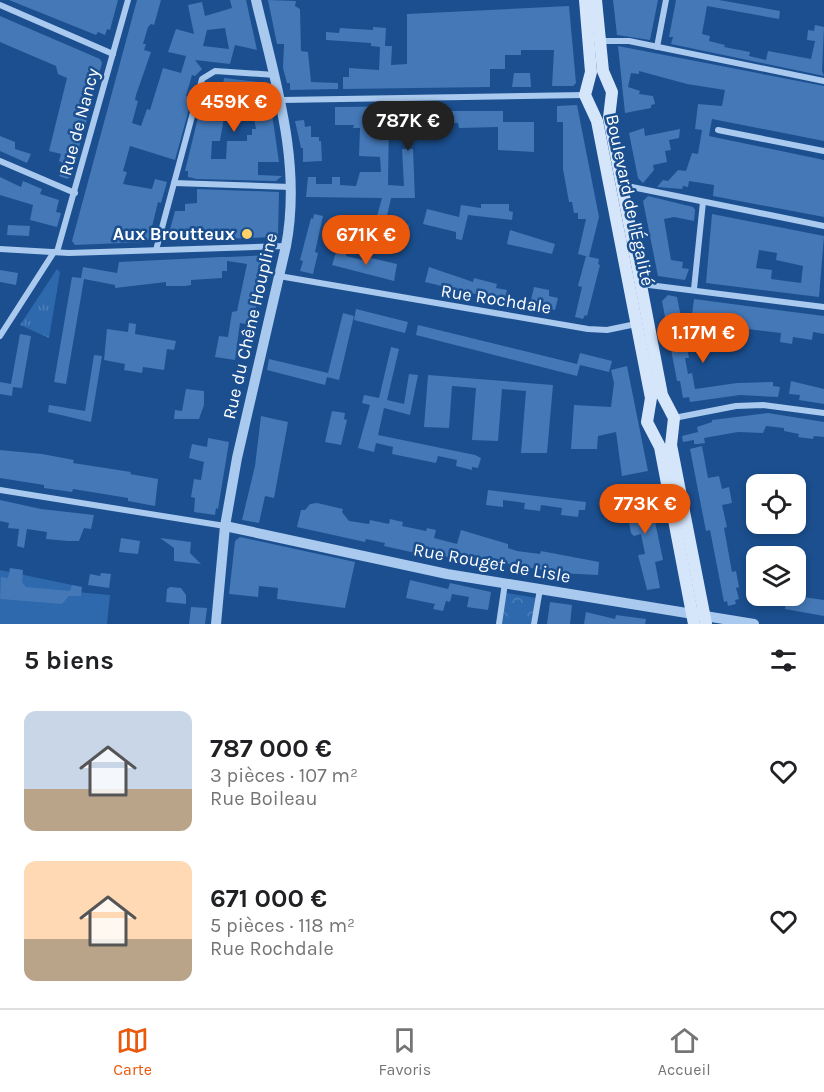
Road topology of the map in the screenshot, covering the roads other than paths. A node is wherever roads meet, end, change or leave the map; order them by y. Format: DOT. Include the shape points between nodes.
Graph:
graph roads {
  1 [pos="128,0"];
  2 [pos="256,0"];
  3 [pos="585,0"];
  4 [pos="596,0"];
  5 [pos="666,0"];
  6 [pos="0,5"];
  7 [pos="600,41"];
  8 [pos="657,47"];
  9 [pos="113,54"];
  10 [pos="275,75"];
  11 [pos="824,81"];
  12 [pos="609,86"];
  13 [pos="587,95"];
  14 [pos="281,100"];
  15 [pos="610,101"];
  16 [pos="718,130"];
  17 [pos="824,151"];
  18 [pos="0,161"];
  19 [pos="174,183"];
  20 [pos="622,185"];
  21 [pos="291,187"];
  22 [pos="75,193"];
  23 [pos="703,202"];
  24 [pos="824,226"];
  25 [pos="286,246"];
  26 [pos="0,249"];
  27 [pos="156,250"];
  28 [pos="56,252"];
  29 [pos="279,276"];
  30 [pos="641,284"];
  31 [pos="694,288"];
  32 [pos="824,307"];
  33 [pos="637,324"];
  34 [pos="0,336"];
  35 [pos="649,412"];
  36 [pos="824,413"];
  37 [pos="672,418"];
  38 [pos="651,430"];
  39 [pos="0,490"];
  40 [pos="225,525"];
  41 [pos="505,584"];
  42 [pos="540,589"];
  43 [pos="699,620"];
  44 [pos="216,624"];
  45 [pos="499,624"];
  46 [pos="534,624"];
  47 [pos="754,624"];
  1 -- 9 [label="street, Rue de Nancy"];
  2 -- 10 [label="street, Rue du Chêne Houpline"];
  3 -- 13 [label="main road, Boulevard de l'Égalité" via="591,72"];
  4 -- 7 [label="main road"];
  5 -- 8 [label="street"];
  6 -- 9 [label="street"];
  7 -- 8 [label="street" via="621,40"];
  7 -- 12 [label="main road"];
  8 -- 11 [label="street"];
  9 -- 22 [label="street, Rue de Nancy"];
  10 -- 14 [label="street, Rue du Chêne Houpline"];
  10 -- 19 [label="street" via="222,70 206,75 199,86"];
  12 -- 13 [label="main road" via="598,80"];
  12 -- 15 [label="main road"];
  13 -- 14 [label="street"];
  13 -- 15 [label="main road" via="601,107"];
  13 -- 33 [label="main road, Boulevard de l'Égalité" via="597,121"];
  14 -- 21 [label="street, Rue du Chêne Houpline"];
  15 -- 20 [label="main road, Boulevard de l'Égalité" via="609,118"];
  16 -- 17 [label="street"];
  18 -- 22 [label="street"];
  19 -- 21 [label="street"];
  19 -- 27 [label="street"];
  20 -- 23 [label="street"];
  20 -- 30 [label="main road, Boulevard de l'Égalité"];
  21 -- 25 [label="street, Rue du Chêne Houpline"];
  22 -- 28 [label="street, Rue de Nancy"];
  23 -- 24 [label="street"];
  23 -- 31 [label="street"];
  25 -- 27 [label="street"];
  25 -- 29 [label="street, Rue du Chêne Houpline"];
  26 -- 28 [label="street"];
  27 -- 28 [label="street"];
  28 -- 34 [label="street, Rue de Nancy"];
  29 -- 33 [label="street, Rue Rochdale" via="588,329"];
  29 -- 40 [label="street, Rue du Chêne Houpline" via="254,377"];
  30 -- 31 [label="street"];
  30 -- 37 [label="main road, Boulevard de l'Égalité" via="662,395"];
  31 -- 32 [label="street"];
  33 -- 35 [label="main road, Boulevard de l'Égalité" via="651,398"];
  35 -- 37 [label="main road" via="660,406"];
  35 -- 38 [label="main road" via="646,420"];
  36 -- 37 [label="street" via="753,405"];
  37 -- 38 [label="main road" via="662,434"];
  37 -- 43 [label="main road, Boulevard de l'Égalité" via="671,445"];
  38 -- 43 [label="main road" via="660,447"];
  39 -- 40 [label="street"];
  40 -- 41 [label="street, Rue Rouget de Lisle"];
  40 -- 44 [label="street, Rue du Chêne Houpline"];
  41 -- 42 [label="street, Rue Rouget de Lisle"];
  41 -- 45 [label="street"];
  42 -- 43 [label="street, Rue Rouget de Lisle"];
  42 -- 46 [label="street"];
  43 -- 47 [label="street, Rue Rouget de Lisle"];
}
